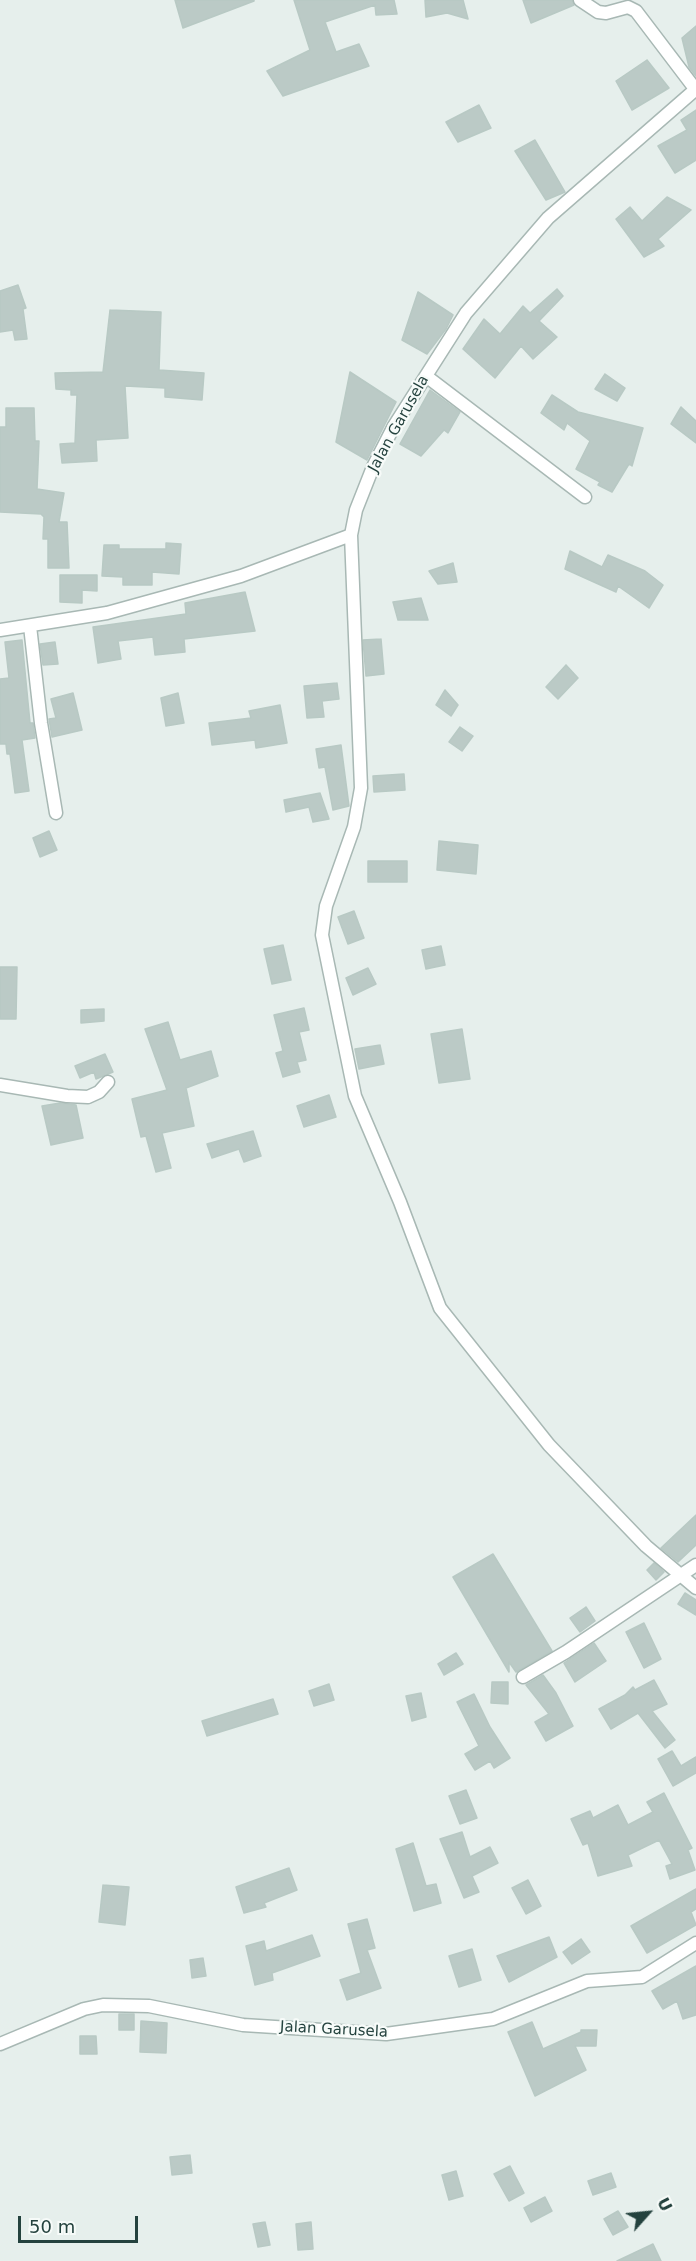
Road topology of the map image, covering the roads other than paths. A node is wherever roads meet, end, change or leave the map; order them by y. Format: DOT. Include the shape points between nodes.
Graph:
graph roads {
  1 [pos="580,0"];
  2 [pos="696,89"];
  3 [pos="426,376"];
  4 [pos="585,497"];
  5 [pos="351,535"];
  6 [pos="30,626"];
  7 [pos="0,630"];
  8 [pos="56,813"];
  9 [pos="108,1082"];
  10 [pos="0,1085"];
  11 [pos="696,1565"];
  12 [pos="678,1575"];
  13 [pos="696,1588"];
  14 [pos="523,1677"];
  15 [pos="696,1943"];
  16 [pos="0,2044"];
  1 -- 2 [label="street" via="598,12 628,7 636,10"];
  2 -- 3 [label="street, Jalan Garusela" via="548,218 466,313"];
  3 -- 4 [label="street"];
  3 -- 5 [label="street, Jalan Garusela" via="373,467"];
  5 -- 6 [label="street" via="241,576 107,613"];
  5 -- 12 [label="street, Jalan Garusela" via="361,788 354,827 326,906 322,935 355,1096 440,1308 549,1445"];
  6 -- 7 [label="street"];
  6 -- 8 [label="street"];
  9 -- 10 [label="street" via="99,1092 88,1096"];
  11 -- 12 [label="street"];
  12 -- 13 [label="street, Jalan Garusela"];
  12 -- 14 [label="street"];
  15 -- 16 [label="street, Jalan Garusela" via="642,1977 587,1981 493,2019 386,2034 243,2025 149,2006 103,2005"];
}
